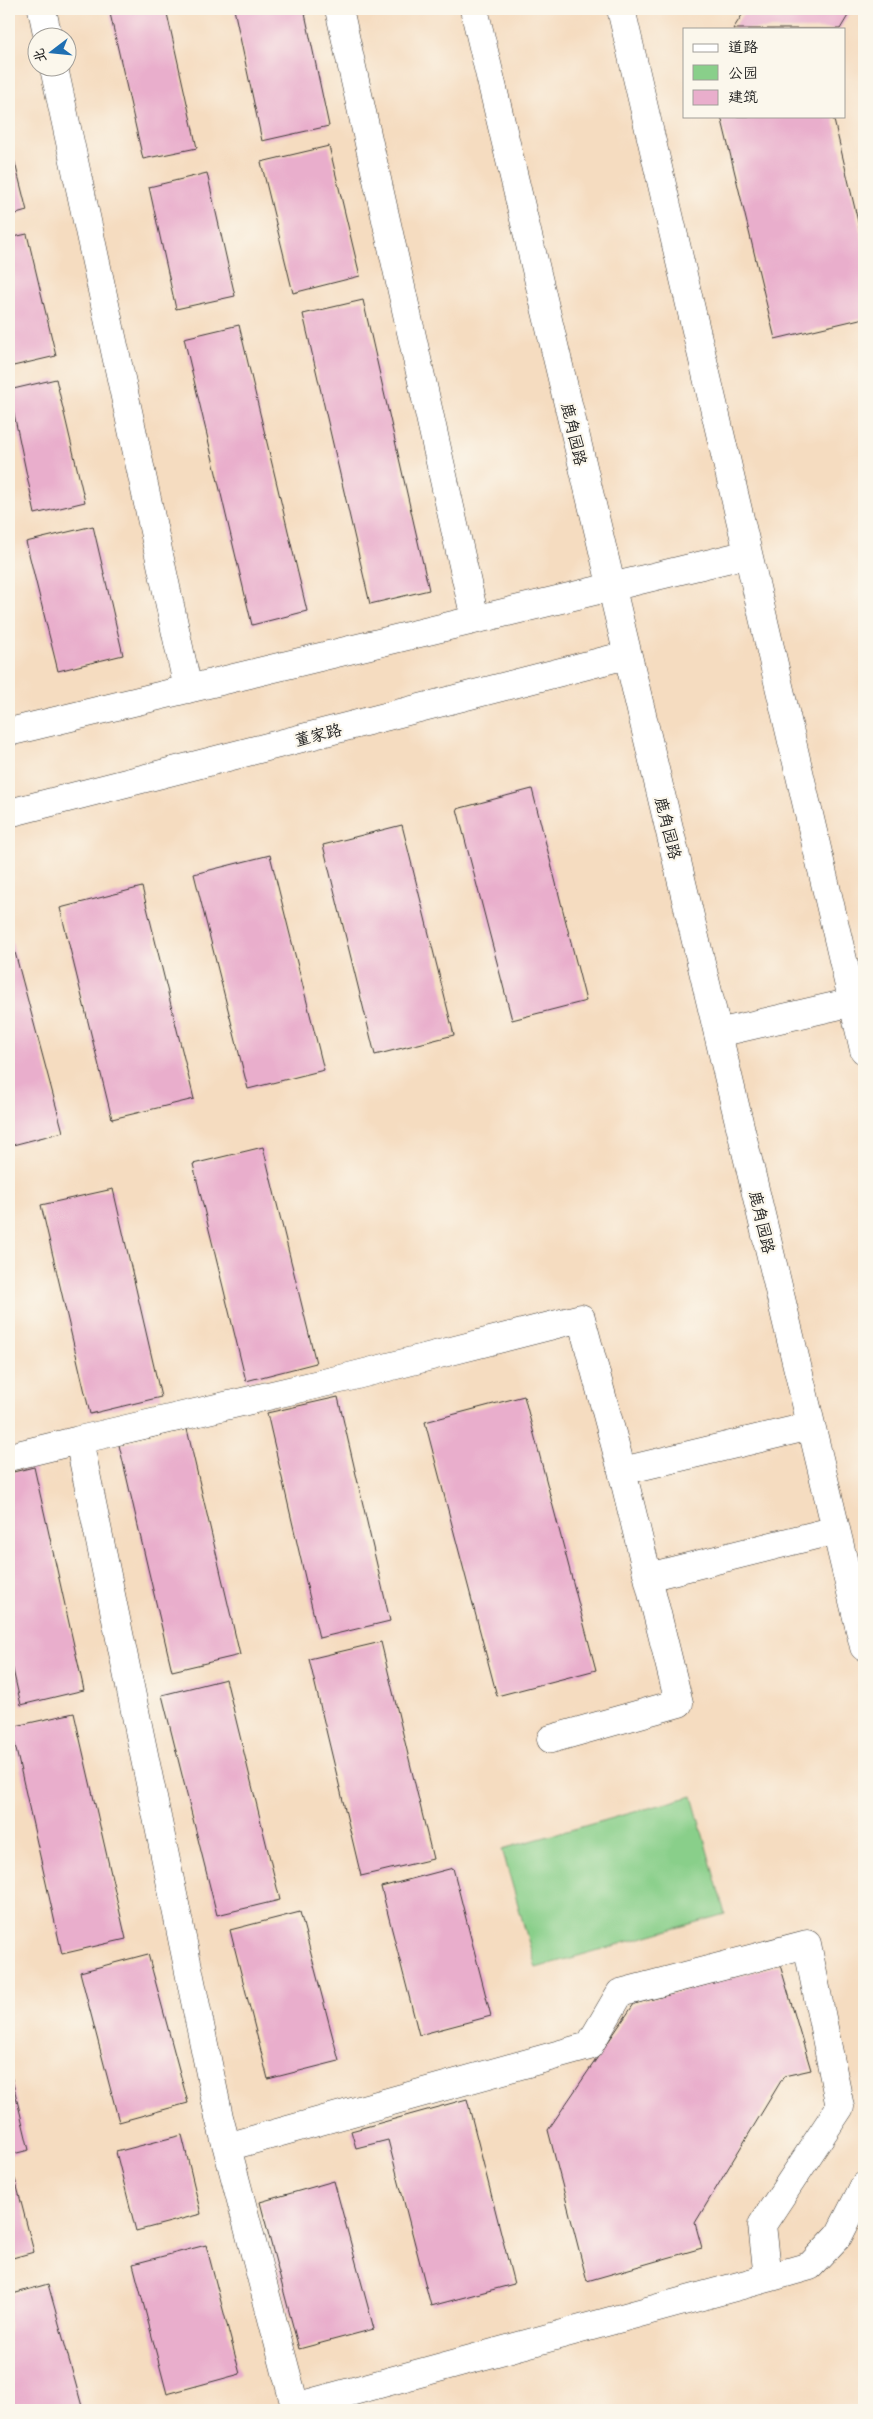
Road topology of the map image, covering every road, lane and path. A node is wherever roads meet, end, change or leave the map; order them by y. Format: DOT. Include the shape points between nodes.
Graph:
graph roads {
  1 [pos="42,9"];
  2 [pos="338,9"];
  3 [pos="474,9"];
  4 [pos="621,9"];
  5 [pos="46,28"];
  6 [pos="56,78"];
  7 [pos="748,554"];
  8 [pos="612,586"];
  9 [pos="475,619"];
  10 [pos="627,655"];
  11 [pos="188,689"];
  12 [pos="9,732"];
  13 [pos="9,813"];
  14 [pos="853,1002"];
  15 [pos="718,1033"];
  16 [pos="864,1050"];
  17 [pos="812,1426"];
  18 [pos="79,1440"];
  19 [pos="9,1457"];
  20 [pos="622,1471"];
  21 [pos="836,1530"];
  22 [pos="648,1577"];
  23 [pos="864,1647"];
  24 [pos="550,1739"];
  25 [pos="227,2147"];
  26 [pos="864,2186"];
  27 [pos="768,2278"];
  28 [pos="295,2409"];
  1 -- 5 [label="street"];
  2 -- 9 [label="street"];
  3 -- 8 [label="street, 鹿角园路"];
  4 -- 7 [label="street"];
  6 -- 11 [label="street"];
  7 -- 8 [label="street"];
  7 -- 14 [label="street"];
  8 -- 9 [label="street"];
  8 -- 10 [label="street, 鹿角园路"];
  9 -- 11 [label="street"];
  10 -- 13 [label="street, 董家路"];
  10 -- 15 [label="street, 鹿角园路"];
  11 -- 12 [label="street"];
  14 -- 15 [label="street"];
  14 -- 16 [label="street"];
  15 -- 17 [label="street, 鹿角园路"];
  17 -- 20 [label="street"];
  17 -- 21 [label="street, 鹿角园路"];
  18 -- 19 [label="street"];
  18 -- 20 [label="street" via="349,1377 581,1318"];
  18 -- 25 [label="street"];
  20 -- 22 [label="street"];
  21 -- 22 [label="street"];
  21 -- 23 [label="street, 鹿角园路"];
  22 -- 24 [label="street" via="679,1703"];
  25 -- 27 [label="street" via="589,2046 620,1993 807,1944 840,2107 762,2225"];
  25 -- 28 [label="street"];
  26 -- 27 [label="street" via="839,2235 810,2266"];
  27 -- 28 [label="street"];
}
